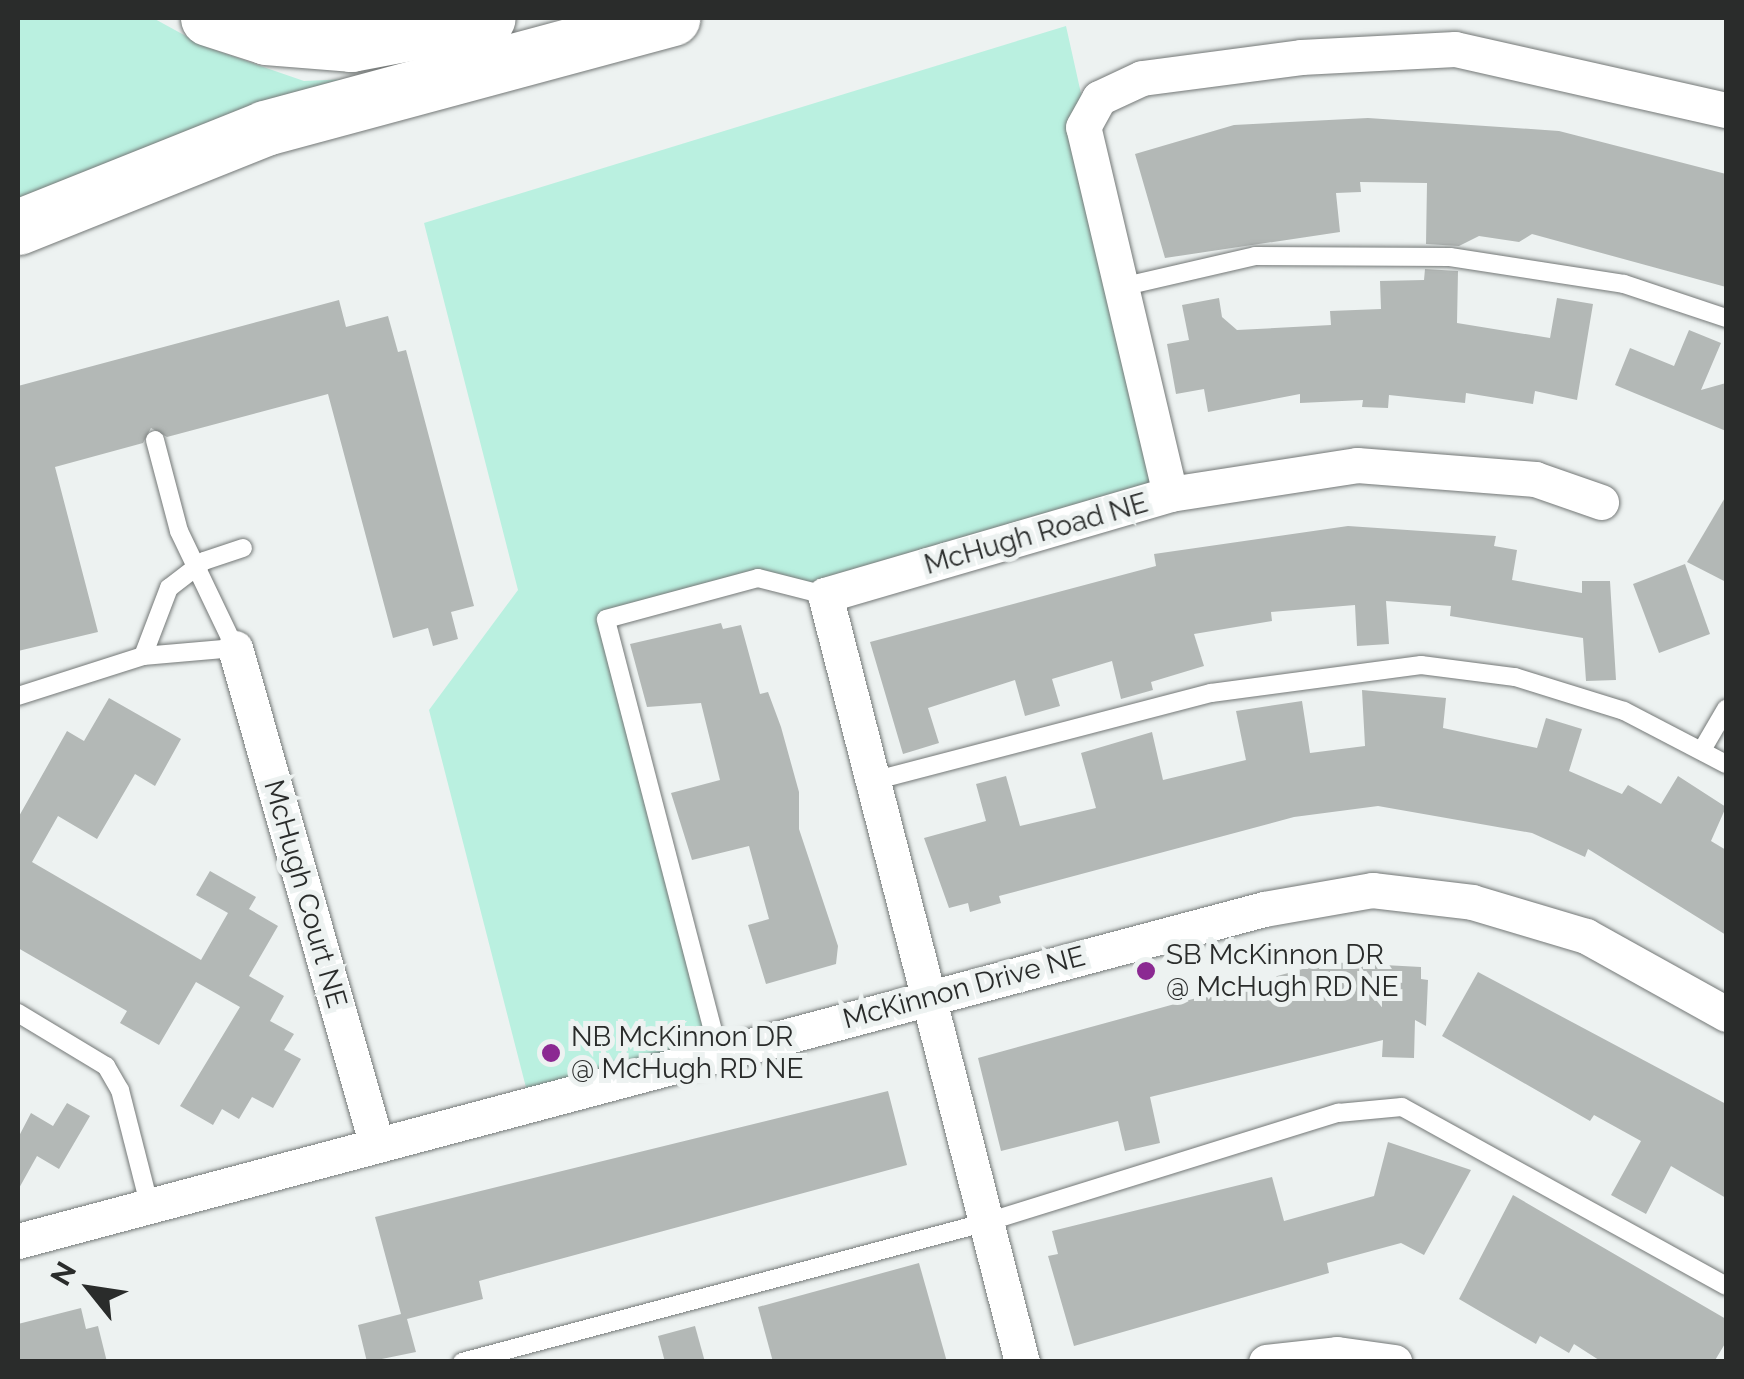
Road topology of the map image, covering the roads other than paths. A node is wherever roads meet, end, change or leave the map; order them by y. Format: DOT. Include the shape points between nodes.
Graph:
graph roads {
  1 [pos="208,18"];
  2 [pos="488,18"];
  3 [pos="672,18"];
  4 [pos="1726,110"];
  5 [pos="18,227"];
  6 [pos="1121,288"];
  7 [pos="1726,318"];
  8 [pos="154,440"];
  9 [pos="1170,494"];
  10 [pos="1601,502"];
  11 [pos="243,548"];
  12 [pos="200,565"];
  13 [pos="825,595"];
  14 [pos="235,648"];
  15 [pos="143,656"];
  16 [pos="18,696"];
  17 [pos="1726,709"];
  18 [pos="1702,750"];
  19 [pos="1726,764"];
  20 [pos="868,782"];
  21 [pos="930,997"];
  22 [pos="18,1013"];
  23 [pos="1726,1014"];
  24 [pos="719,1054"];
  25 [pos="375,1140"];
  26 [pos="149,1204"];
  27 [pos="987,1222"];
  28 [pos="18,1240"];
  29 [pos="1726,1286"];
  30 [pos="462,1362"];
  31 [pos="1022,1362"];
  32 [pos="1266,1362"];
  33 [pos="1394,1362"];
  1 -- 2 [label="highway" via="266,37 351,44"];
  3 -- 5 [label="highway" via="265,128"];
  4 -- 6 [label="street, McHugh Road NE" via="1454,49 1300,58 1142,78 1099,98 1083,127"];
  6 -- 7 [label="lane" via="1255,256 1450,257 1624,284"];
  6 -- 9 [label="street, McHugh Road NE"];
  8 -- 12 [label="lane" via="180,531"];
  9 -- 10 [label="street" via="1356,465 1536,478"];
  9 -- 13 [label="street, McHugh Road NE"];
  11 -- 12 [label="lane"];
  12 -- 14 [label="lane"];
  12 -- 15 [label="lane" via="170,588"];
  13 -- 20 [label="street"];
  13 -- 24 [label="lane" via="758,578 606,619"];
  14 -- 15 [label="lane"];
  14 -- 25 [label="street, McHugh Court NE"];
  15 -- 16 [label="lane"];
  17 -- 18 [label="lane"];
  18 -- 19 [label="lane"];
  18 -- 20 [label="lane" via="1624,711 1515,678 1422,665 1211,693"];
  20 -- 21 [label="street"];
  21 -- 23 [label="street, McKinnon Drive NE" via="1264,909 1372,890 1472,902 1586,936"];
  21 -- 24 [label="street, McKinnon Drive NE"];
  21 -- 27 [label="street"];
  22 -- 26 [label="lane" via="106,1066"];
  24 -- 25 [label="street, McKinnon Drive NE"];
  25 -- 26 [label="street, McKinnon Drive NE"];
  26 -- 28 [label="street, McKinnon Drive NE"];
  27 -- 29 [label="lane" via="1338,1113 1402,1107"];
  27 -- 30 [label="lane"];
  27 -- 31 [label="street"];
  32 -- 33 [label="street" via="1336,1354"];
}
